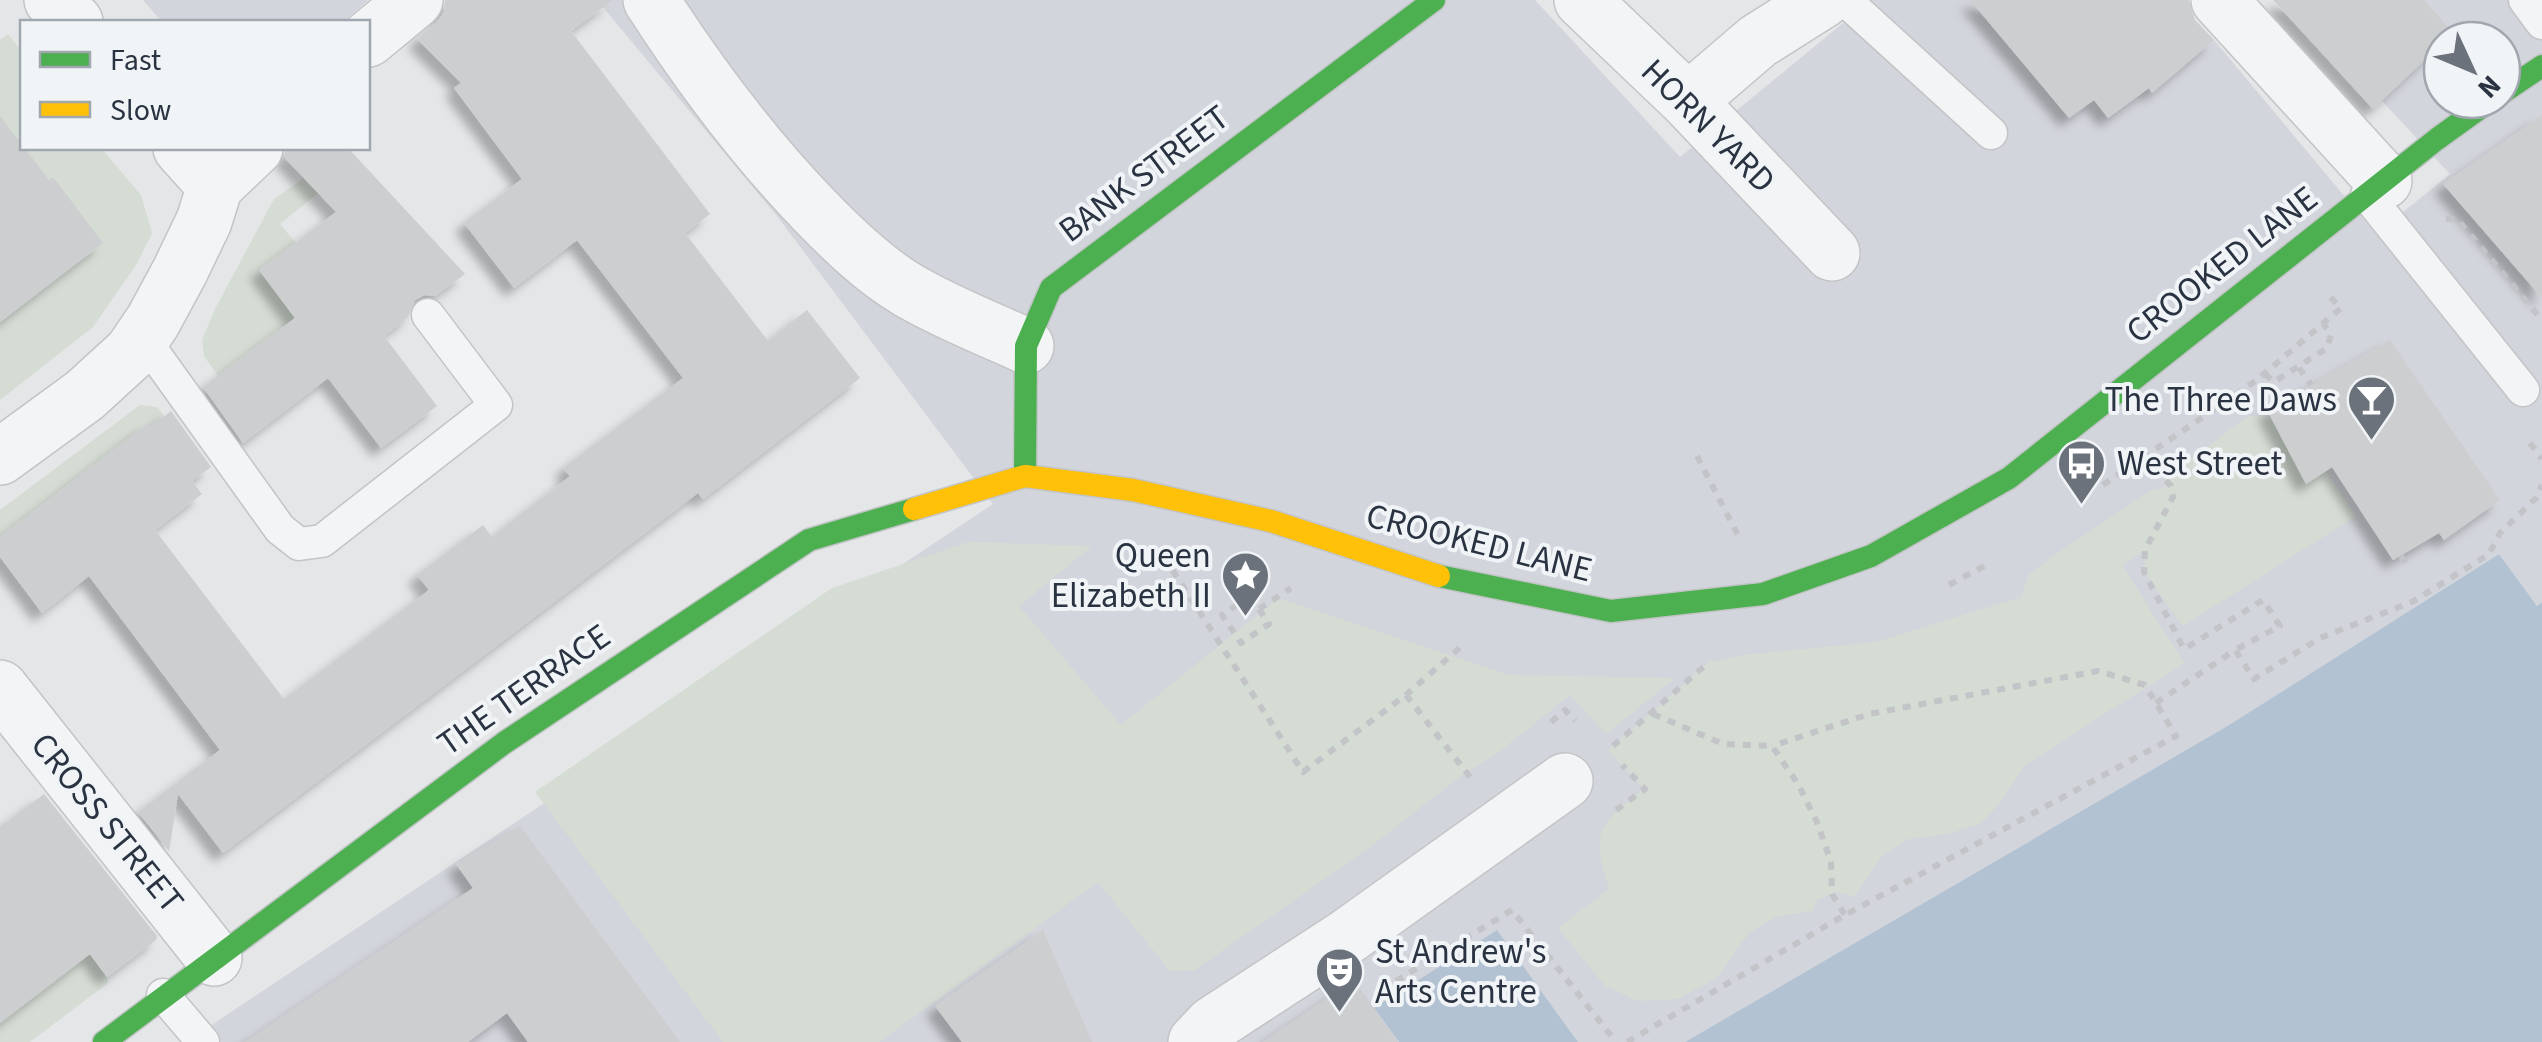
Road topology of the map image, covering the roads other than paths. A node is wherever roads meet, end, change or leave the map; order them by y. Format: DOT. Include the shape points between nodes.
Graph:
graph roads {
  1 [pos="415,0"];
  2 [pos="651,0"];
  3 [pos="1434,0"];
  4 [pos="1582,0"];
  5 [pos="1823,0"];
  6 [pos="1845,0"];
  7 [pos="2218,0"];
  8 [pos="2525,0"];
  9 [pos="2542,23"];
  10 [pos="370,37"];
  11 [pos="1688,101"];
  12 [pos="2464,120"];
  13 [pos="1990,133"];
  14 [pos="249,150"];
  15 [pos="198,167"];
  16 [pos="2376,188"];
  17 [pos="1832,253"];
  18 [pos="428,314"];
  19 [pos="143,338"];
  20 [pos="1026,346"];
  21 [pos="2523,390"];
  22 [pos="0,457"];
  23 [pos="1025,476"];
  24 [pos="0,688"];
  25 [pos="1587,766"];
  26 [pos="214,958"];
  27 [pos="163,995"];
  28 [pos="104,1042"];
  29 [pos="203,1042"];
  30 [pos="1196,1042"];
  1 -- 10 [label="street"];
  2 -- 20 [label="street" via="763,156 856,251 908,290"];
  3 -- 20 [label="main road, BANK STREET" via="1051,288"];
  4 -- 11 [label="street, HORN YARD"];
  5 -- 11 [label="street" via="1758,41"];
  6 -- 13 [label="lane"];
  7 -- 16 [label="street"];
  8 -- 9 [label="lane"];
  11 -- 17 [label="street, HORN YARD"];
  12 -- 16 [label="main road, CROOKED LANE"];
  14 -- 15 [label="street"];
  15 -- 19 [label="street" via="204,221"];
  16 -- 21 [label="lane"];
  16 -- 23 [label="main road, CROOKED LANE" via="2009,478 1871,556 1763,594 1611,612 1444,578 1254,517 1133,490"];
  18 -- 19 [label="lane" via="496,406 322,541 299,544 280,529"];
  19 -- 22 [label="street" via="105,378"];
  20 -- 23 [label="main road, BANK STREET"];
  23 -- 26 [label="main road, THE TERRACE" via="809,540 504,744"];
  24 -- 26 [label="street, CROSS STREET"];
  25 -- 30 [label="street" via="1212,1024"];
  26 -- 27 [label="main road, THE TERRACE"];
  27 -- 28 [label="main road, THE TERRACE"];
  27 -- 29 [label="lane"];
}
